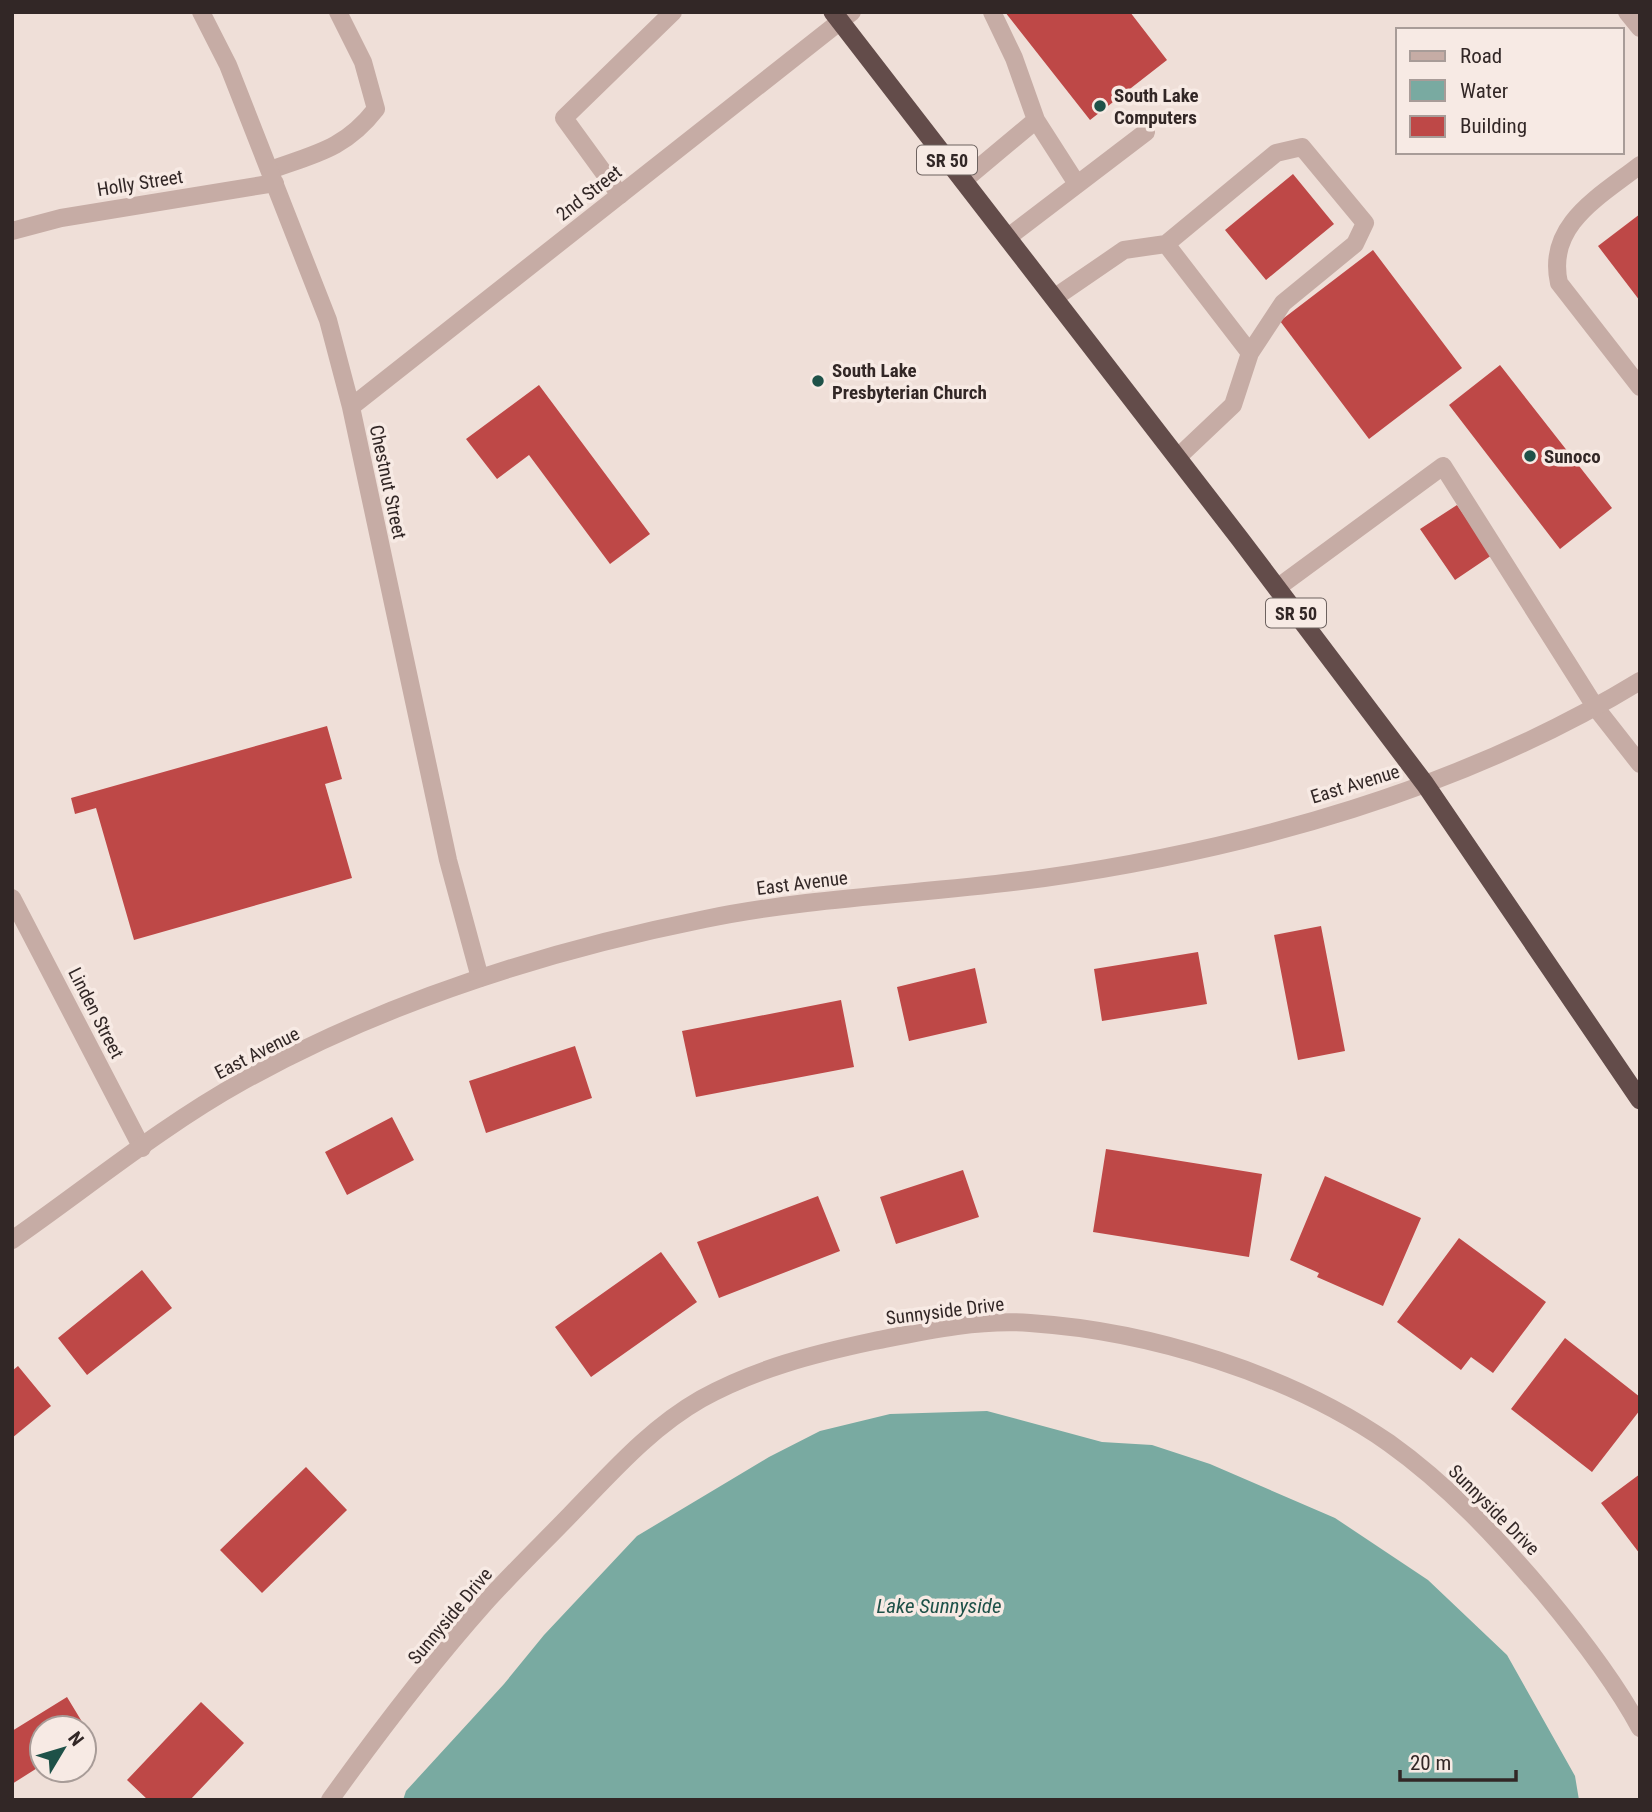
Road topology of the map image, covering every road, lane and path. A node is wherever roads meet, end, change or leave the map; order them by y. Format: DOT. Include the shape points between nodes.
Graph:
graph roads {
  1 [pos="201,12"];
  2 [pos="338,12"];
  3 [pos="673,12"];
  4 [pos="992,12"];
  5 [pos="1627,12"];
  6 [pos="842,15"];
  7 [pos="1640,28"];
  8 [pos="1036,120"];
  9 [pos="1146,132"];
  10 [pos="1640,165"];
  11 [pos="272,176"];
  12 [pos="963,181"];
  13 [pos="1077,184"];
  14 [pos="620,195"];
  15 [pos="12,230"];
  16 [pos="1007,237"];
  17 [pos="1166,244"];
  18 [pos="1054,298"];
  19 [pos="1250,353"];
  20 [pos="1640,387"];
  21 [pos="351,407"];
  22 [pos="1178,458"];
  23 [pos="1277,588"];
  24 [pos="1640,681"];
  25 [pos="1596,708"];
  26 [pos="1640,764"];
  27 [pos="1425,784"];
  28 [pos="12,898"];
  29 [pos="480,978"];
  30 [pos="1640,1100"];
  31 [pos="142,1148"];
  32 [pos="12,1241"];
  33 [pos="1640,1728"];
  34 [pos="330,1800"];
  1 -- 11 [label="street, Chestnut Street" via="228,65"];
  2 -- 11 [label="street, Holly Street" via="363,62 376,109 361,129 336,147"];
  3 -- 14 [label="street" via="564,118"];
  4 -- 8 [label="street"];
  5 -- 7 [label="street"];
  6 -- 12 [label="highway, SR 50"];
  6 -- 14 [label="street, 2nd Street"];
  8 -- 12 [label="street"];
  8 -- 13 [label="street"];
  9 -- 13 [label="street"];
  10 -- 20 [label="street" via="1569,226 1558,244 1555,264 1559,283"];
  11 -- 15 [label="street, Holly Street"];
  11 -- 21 [label="street, Chestnut Street" via="328,320"];
  12 -- 16 [label="highway, SR 50"];
  13 -- 16 [label="street"];
  14 -- 21 [label="street, 2nd Street"];
  16 -- 18 [label="highway, SR 50"];
  17 -- 18 [label="street" via="1125,250"];
  17 -- 19 [label="street"];
  17 -- 19 [label="street" via="1276,153 1302,147 1366,223 1355,244 1283,303"];
  18 -- 22 [label="highway, SR 50"];
  19 -- 22 [label="street" via="1233,405"];
  21 -- 29 [label="street, Chestnut Street" via="448,860"];
  22 -- 23 [label="highway, SR 50"];
  23 -- 25 [label="street" via="1443,466"];
  23 -- 27 [label="highway, SR 50"];
  24 -- 25 [label="street, East Avenue"];
  25 -- 26 [label="street"];
  25 -- 27 [label="street, East Avenue" via="1521,746"];
  27 -- 29 [label="street, East Avenue" via="1191,854 1042,878 804,902 716,917"];
  27 -- 30 [label="highway, SR 50"];
  28 -- 31 [label="street, Linden Street"];
  29 -- 31 [label="street, East Avenue" via="347,1031 243,1081"];
  31 -- 32 [label="street, East Avenue"];
  33 -- 34 [label="street, Sunnyside Drive" via="1576,1632 1503,1544 1446,1489 1378,1437 1282,1386 1186,1351 1105,1332 1028,1322 981,1324 812,1354 744,1377 688,1408 639,1443 484,1604"];
}
